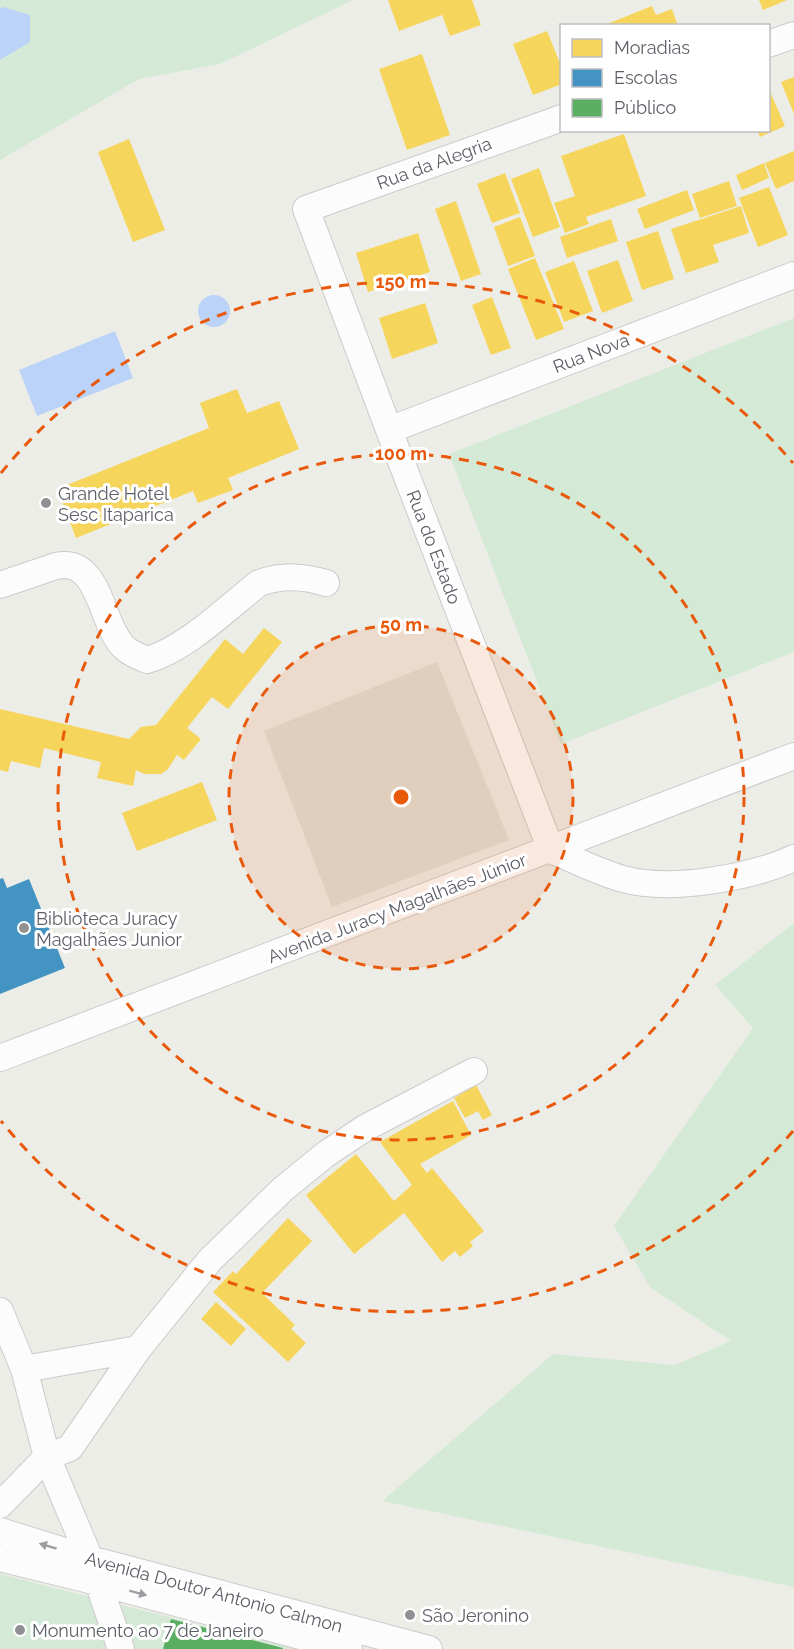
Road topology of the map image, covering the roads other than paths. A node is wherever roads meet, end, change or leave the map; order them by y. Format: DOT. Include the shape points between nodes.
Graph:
graph roads {
  1 [pos="794,35"];
  2 [pos="770,43"];
  3 [pos="560,118"];
  4 [pos="306,209"];
  5 [pos="794,275"];
  6 [pos="389,430"];
  7 [pos="326,583"];
  8 [pos="0,585"];
  9 [pos="794,756"];
  10 [pos="551,850"];
  11 [pos="794,858"];
  12 [pos="0,1058"];
  13 [pos="474,1071"];
  14 [pos="0,1311"];
  15 [pos="138,1349"];
  16 [pos="24,1369"];
  17 [pos="47,1457"];
  18 [pos="0,1505"];
  19 [pos="0,1531"];
  20 [pos="0,1558"];
  21 [pos="94,1571"];
  22 [pos="391,1644"];
  23 [pos="121,1649"];
  24 [pos="349,1649"];
  25 [pos="429,1649"];
  1 -- 2 [label="street"];
  3 -- 4 [label="street, Rua da Alegria"];
  4 -- 6 [label="street, Rua do Estado"];
  5 -- 6 [label="street, Rua Nova"];
  6 -- 10 [label="street, Rua do Estado"];
  7 -- 8 [label="street" via="305,577 259,583 180,645 147,660 118,640 95,588 87,575 73,565 56,566"];
  9 -- 10 [label="street, Avenida Juracy Magalhães Júnior"];
  10 -- 11 [label="street" via="626,880 652,883 705,882"];
  10 -- 12 [label="street, Avenida Juracy Magalhães Júnior"];
  13 -- 15 [label="street" via="364,1128 283,1188 210,1260"];
  14 -- 16 [label="street"];
  15 -- 16 [label="street"];
  15 -- 17 [label="street" via="70,1448"];
  16 -- 17 [label="street"];
  17 -- 18 [label="street"];
  17 -- 21 [label="street"];
  21 -- 19 [label="street, Avenida Doutor Antonio Calmon, one-way"];
  20 -- 21 [label="street, Avenida Doutor Antonio Calmon"];
  21 -- 22 [label="street, Avenida Doutor Antonio Calmon"];
  21 -- 23 [label="street"];
  21 -- 24 [label="street, Avenida Doutor Antonio Calmon, one-way"];
  22 -- 25 [label="street, Avenida Doutor Antonio Calmon"];
}
